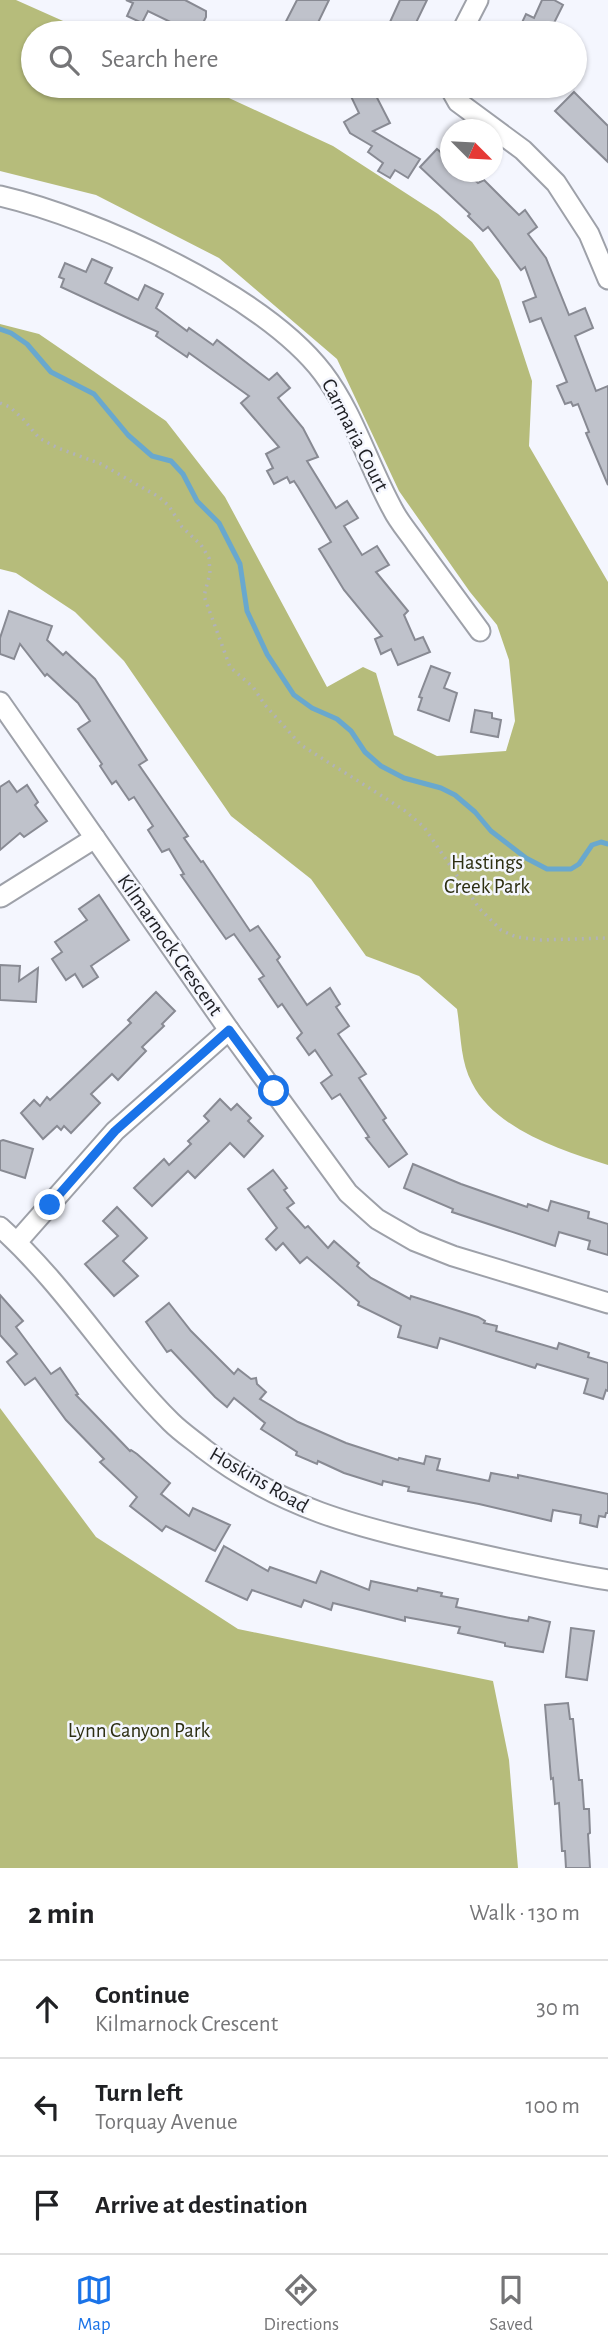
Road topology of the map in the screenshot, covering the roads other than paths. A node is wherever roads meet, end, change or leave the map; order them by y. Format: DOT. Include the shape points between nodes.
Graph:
graph roads {
  1 [pos="478,0"];
  2 [pos="467,21"];
  3 [pos="456,98"];
  4 [pos="0,196"];
  5 [pos="608,279"];
  6 [pos="480,631"];
  7 [pos="0,702"];
  8 [pos="95,838"];
  9 [pos="1,897"];
  10 [pos="229,1030"];
  11 [pos="0,1227"];
  12 [pos="17,1242"];
  13 [pos="608,1304"];
  14 [pos="608,1580"];
  1 -- 2 [label="street"];
  3 -- 5 [label="street" via="523,150 556,183 589,234"];
  4 -- 6 [label="street, Carmaria Court" via="78,220 203,279 248,306 299,347 334,389 394,512"];
  7 -- 8 [label="street, Kilmarnock Crescent"];
  8 -- 9 [label="street"];
  8 -- 10 [label="street, Kilmarnock Crescent"];
  10 -- 12 [label="street" via="115,1131"];
  10 -- 13 [label="street, Kilmarnock Crescent" via="348,1193 377,1219 453,1256"];
  11 -- 12 [label="street, Hoskins Road"];
  12 -- 14 [label="street, Hoskins Road" via="138,1388 173,1425 224,1465 306,1509 377,1531"];
}
